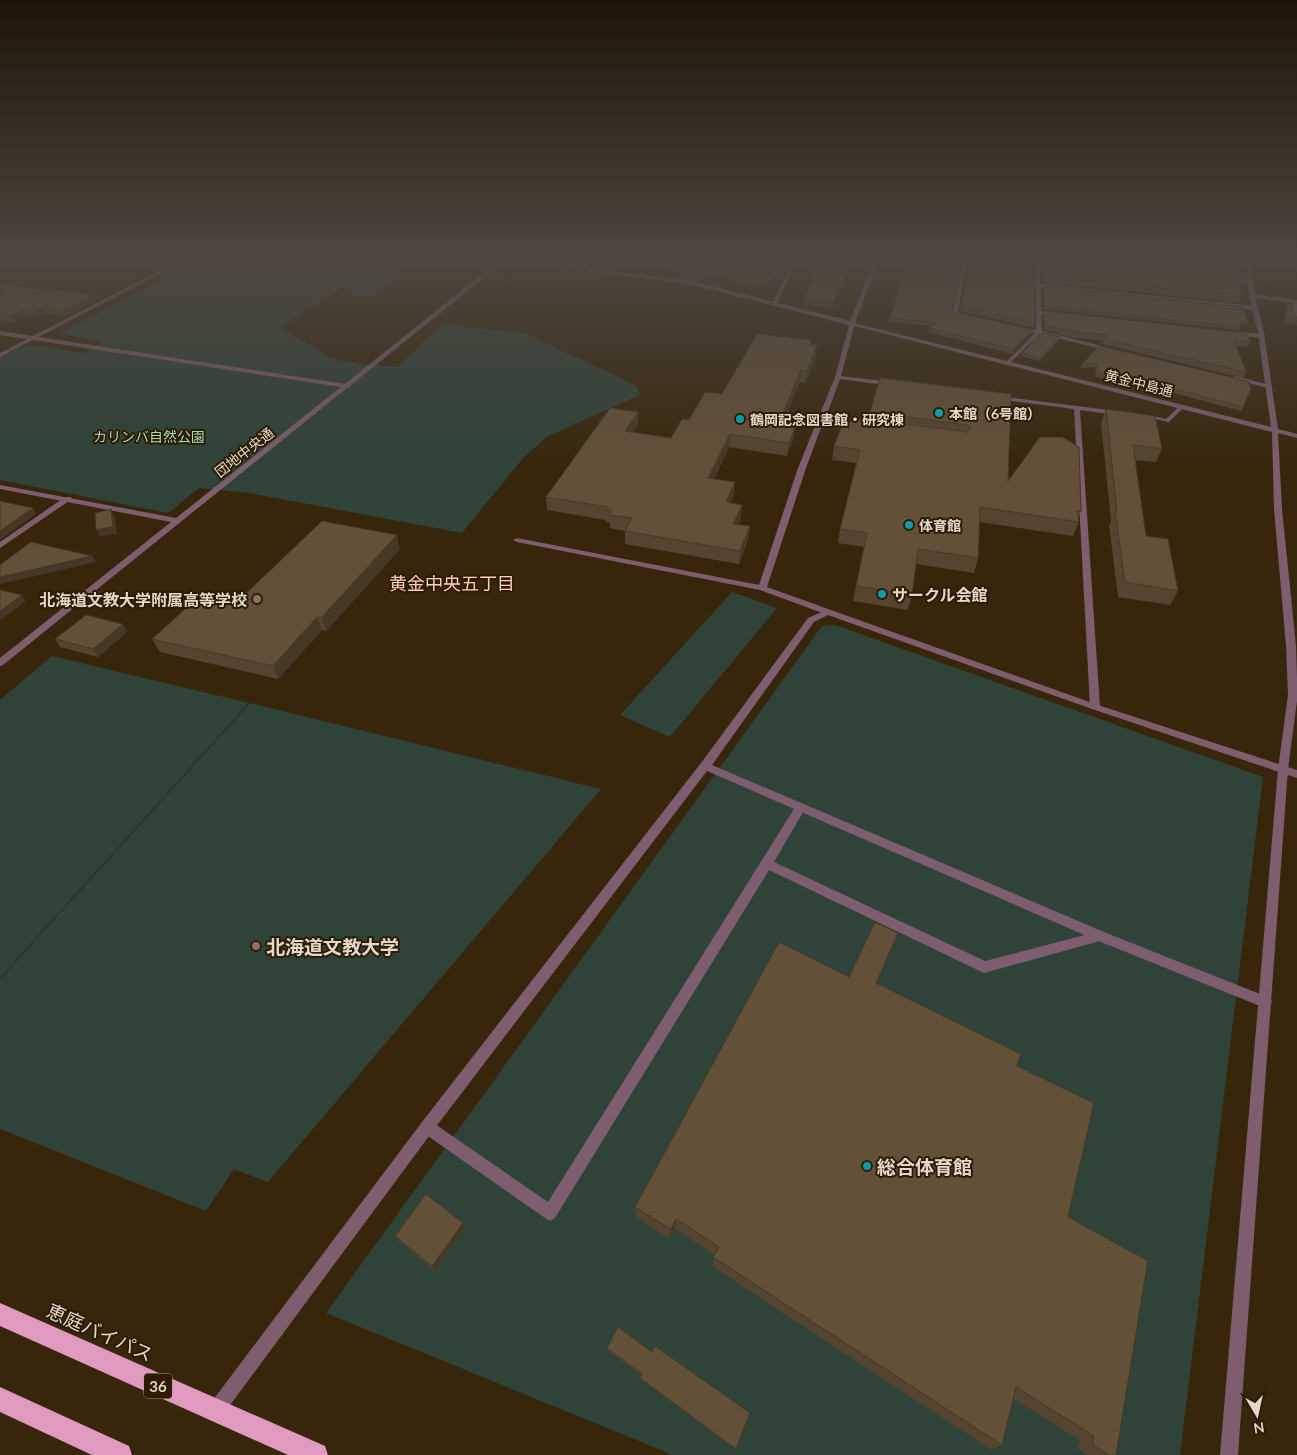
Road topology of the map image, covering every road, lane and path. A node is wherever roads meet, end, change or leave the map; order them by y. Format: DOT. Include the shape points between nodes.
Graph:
graph roads {
  1 [pos="54,328"];
  2 [pos="420,328"];
  3 [pos="851,328"];
  4 [pos="871,328"];
  5 [pos="1020,328"];
  6 [pos="1039,328"];
  7 [pos="1260,328"];
  8 [pos="1039,332"];
  9 [pos="1223,332"];
  10 [pos="0,333"];
  11 [pos="1262,336"];
  12 [pos="34,338"];
  13 [pos="1116,350"];
  14 [pos="0,355"];
  15 [pos="1008,363"];
  16 [pos="838,377"];
  17 [pos="1230,377"];
  18 [pos="896,385"];
  19 [pos="348,386"];
  20 [pos="1268,386"];
  21 [pos="991,397"];
  22 [pos="1181,406"];
  23 [pos="1078,408"];
  24 [pos="1125,414"];
  25 [pos="1135,415"];
  26 [pos="820,423"];
  27 [pos="867,429"];
  28 [pos="1275,431"];
  29 [pos="1297,436"];
  30 [pos="0,487"];
  31 [pos="68,499"];
  32 [pos="178,520"];
  33 [pos="517,540"];
  34 [pos="0,546"];
  35 [pos="762,588"];
  36 [pos="828,612"];
  37 [pos="0,663"];
  38 [pos="1095,707"];
  39 [pos="705,766"];
  40 [pos="1283,769"];
  41 [pos="1297,774"];
  42 [pos="801,807"];
  43 [pos="767,864"];
  44 [pos="1100,936"];
  45 [pos="1265,1002"];
  46 [pos="427,1127"];
  47 [pos="0,1314"];
  48 [pos="0,1399"];
  49 [pos="216,1411"];
  50 [pos="120,1455"];
  51 [pos="316,1455"];
  52 [pos="1229,1455"];
  1 -- 12 [label="street"];
  2 -- 19 [label="street, 団地中央通"];
  3 -- 16 [label="street"];
  4 -- 15 [label="street, 黄金中島通"];
  5 -- 8 [label="street"];
  6 -- 8 [label="street"];
  7 -- 11 [label="street"];
  8 -- 13 [label="street"];
  8 -- 15 [label="street"];
  9 -- 11 [label="street"];
  10 -- 12 [label="street"];
  11 -- 20 [label="street"];
  12 -- 14 [label="street"];
  12 -- 19 [label="street"];
  15 -- 22 [label="street, 黄金中島通"];
  16 -- 18 [label="street"];
  16 -- 26 [label="street"];
  17 -- 20 [label="street"];
  19 -- 32 [label="street, 団地中央通"];
  20 -- 28 [label="street"];
  21 -- 23 [label="street"];
  22 -- 25 [label="street" via="1167,421"];
  22 -- 28 [label="street, 黄金中島通"];
  23 -- 24 [label="street"];
  23 -- 38 [label="street"];
  26 -- 27 [label="street"];
  26 -- 35 [label="street"];
  28 -- 29 [label="street, 黄金中島通"];
  28 -- 40 [label="street" via="1278,509 1294,695"];
  30 -- 31 [label="street"];
  31 -- 32 [label="street"];
  31 -- 34 [label="street"];
  32 -- 37 [label="street, 団地中央通"];
  33 -- 35 [label="street"];
  35 -- 36 [label="street"];
  36 -- 38 [label="street"];
  36 -- 39 [label="street" via="811,620"];
  38 -- 40 [label="street"];
  39 -- 42 [label="street"];
  39 -- 46 [label="street"];
  40 -- 41 [label="street"];
  40 -- 45 [label="street"];
  42 -- 43 [label="street"];
  42 -- 44 [label="street"];
  43 -- 44 [label="street" via="984,967"];
  43 -- 46 [label="street" via="550,1213"];
  44 -- 45 [label="street"];
  45 -- 52 [label="street"];
  46 -- 49 [label="street"];
  47 -- 49 [label="highway, 恵庭バイパス / 36"];
  48 -- 50 [label="highway"];
  49 -- 51 [label="highway, 恵庭バイパス / 36"];
}
